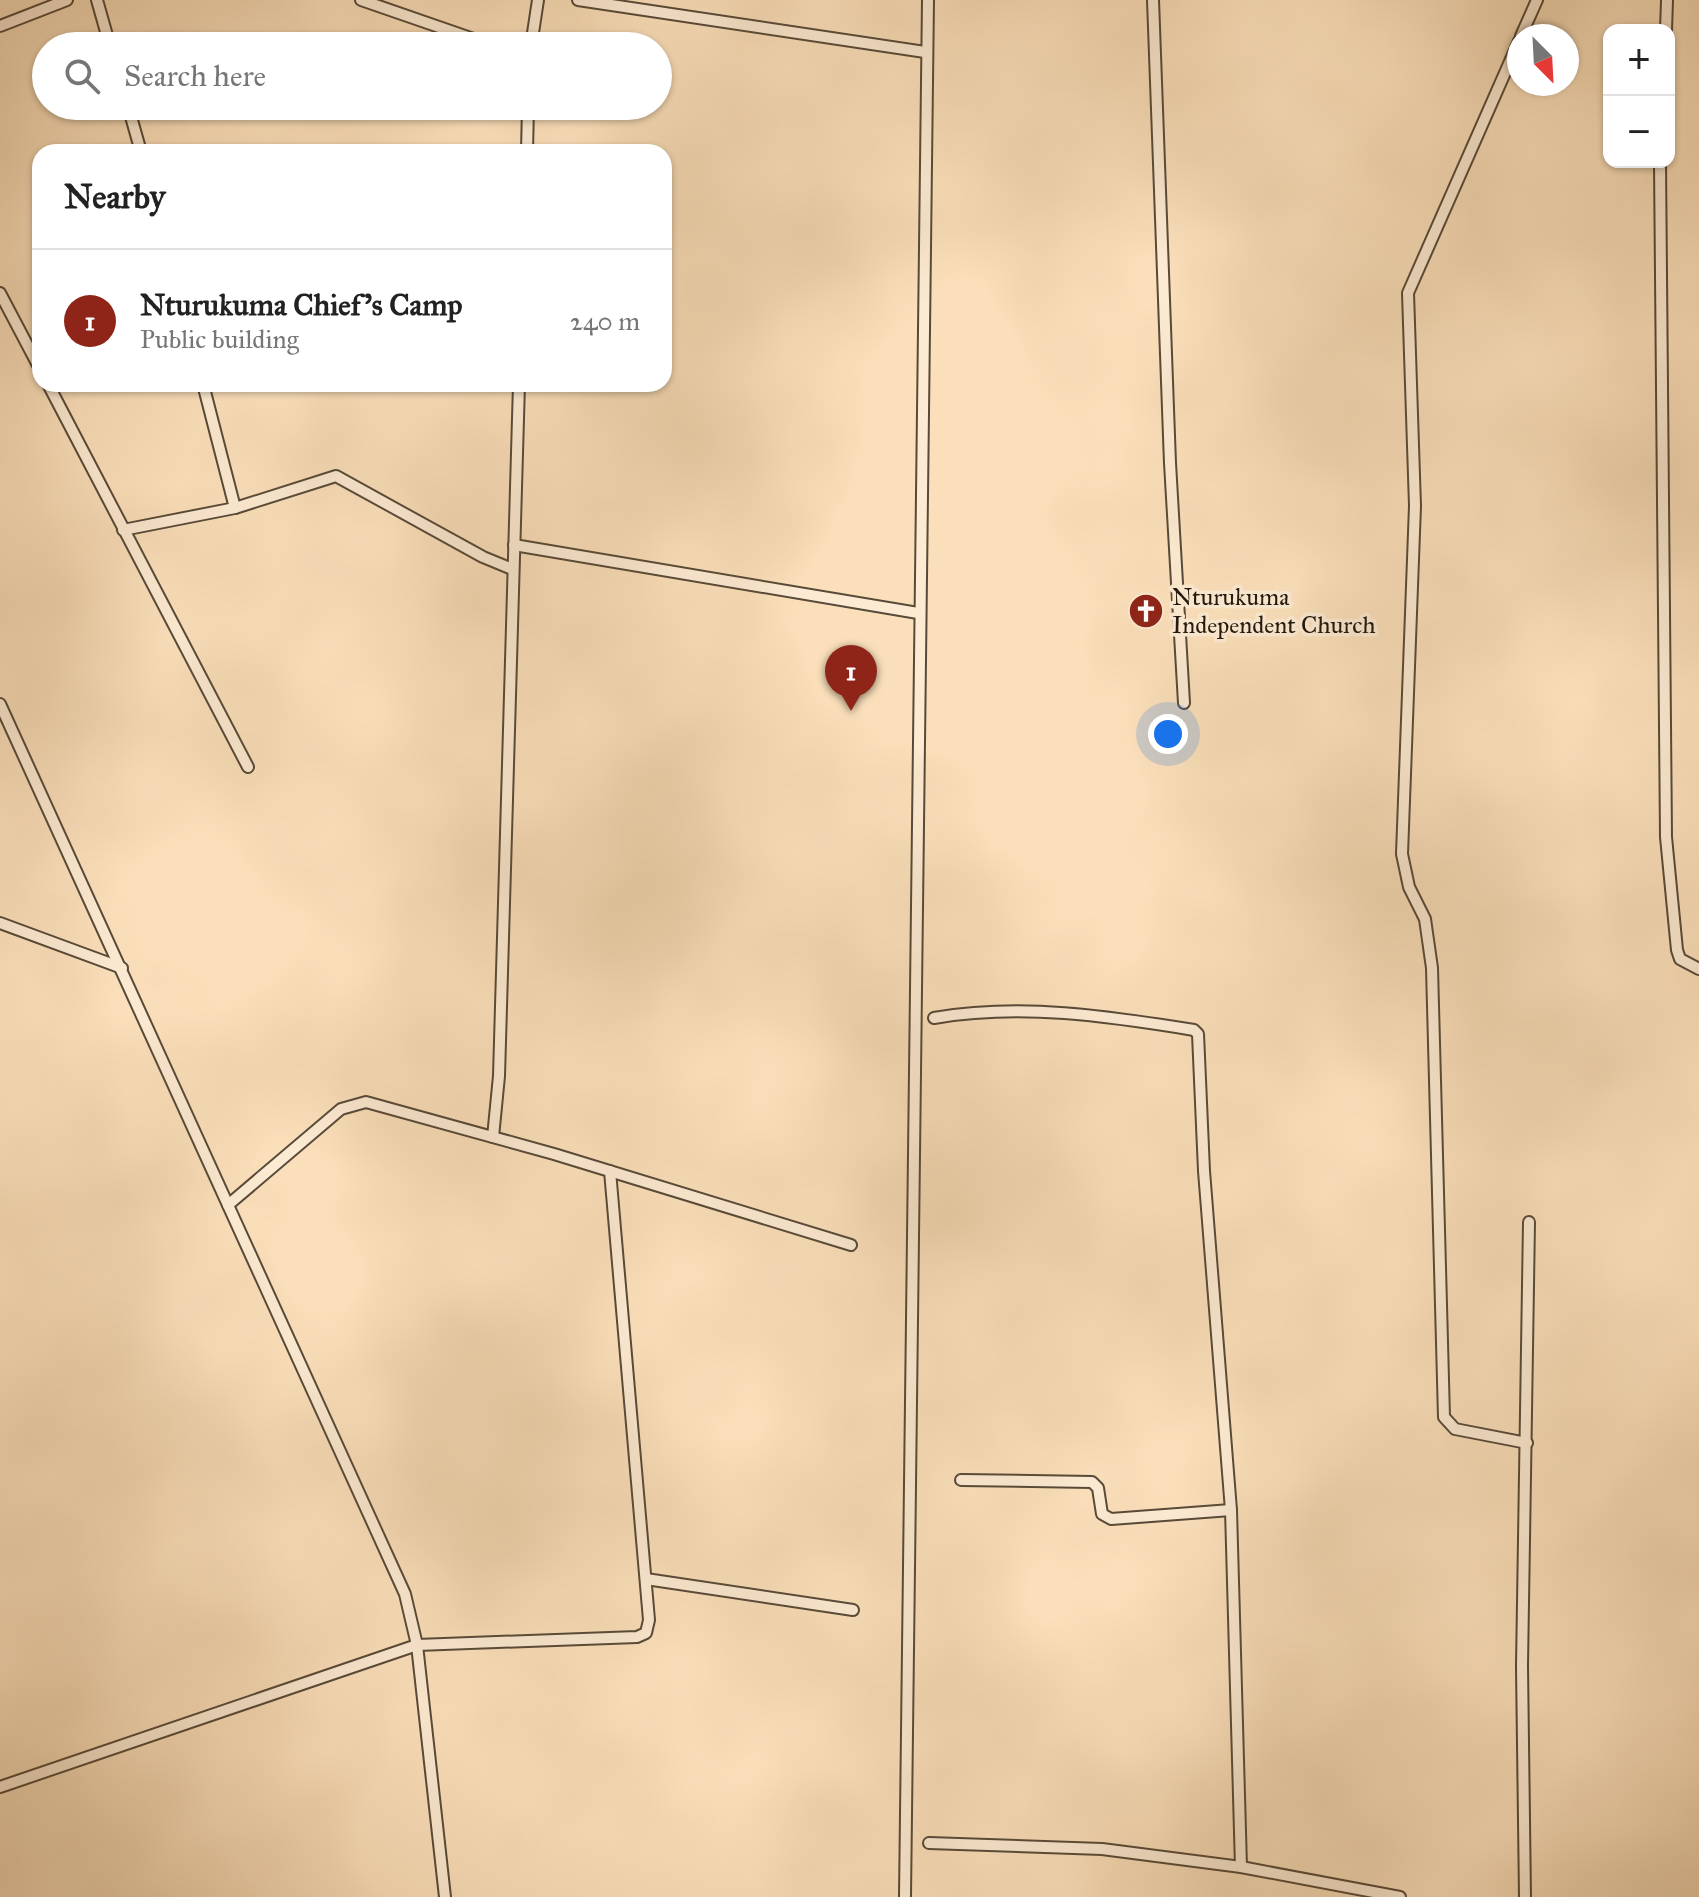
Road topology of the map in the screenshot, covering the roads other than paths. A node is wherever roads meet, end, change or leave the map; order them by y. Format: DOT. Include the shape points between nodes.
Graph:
graph roads {
  1 [pos="67,0"];
  2 [pos="97,0"];
  3 [pos="361,0"];
  4 [pos="538,0"];
  5 [pos="578,0"];
  6 [pos="928,0"];
  7 [pos="1153,0"];
  8 [pos="1537,0"];
  9 [pos="1667,0"];
  10 [pos="400,6"];
  11 [pos="1527,24"];
  12 [pos="1666,24"];
  13 [pos="0,26"];
  14 [pos="106,32"];
  15 [pos="461,32"];
  16 [pos="533,32"];
  17 [pos="925,52"];
  18 [pos="1507,68"];
  19 [pos="132,120"];
  20 [pos="528,120"];
  21 [pos="139,144"];
  22 [pos="527,144"];
  23 [pos="1660,168"];
  24 [pos="0,293"];
  25 [pos="32,354"];
  26 [pos="52,392"];
  27 [pos="205,392"];
  28 [pos="519,392"];
  29 [pos="235,508"];
  30 [pos="123,530"];
  31 [pos="514,545"];
  32 [pos="512,569"];
  33 [pos="918,613"];
  34 [pos="1184,703"];
  35 [pos="0,704"];
  36 [pos="248,767"];
  37 [pos="0,923"];
  38 [pos="122,968"];
  39 [pos="1699,969"];
  40 [pos="934,1018"];
  41 [pos="493,1137"];
  42 [pos="610,1171"];
  43 [pos="228,1205"];
  44 [pos="1529,1222"];
  45 [pos="851,1245"];
  46 [pos="1527,1443"];
  47 [pos="961,1480"];
  48 [pos="1231,1510"];
  49 [pos="646,1579"];
  50 [pos="853,1610"];
  51 [pos="417,1645"];
  52 [pos="0,1787"];
  53 [pos="929,1843"];
  54 [pos="1241,1867"];
  55 [pos="445,1897"];
  56 [pos="905,1897"];
  57 [pos="1400,1897"];
  58 [pos="1525,1897"];
  1 -- 13 [label="street"];
  2 -- 14 [label="street"];
  3 -- 10 [label="street"];
  4 -- 16 [label="street"];
  5 -- 17 [label="street"];
  6 -- 17 [label="street"];
  7 -- 34 [label="street"];
  8 -- 11 [label="street"];
  9 -- 12 [label="street"];
  10 -- 15 [label="street"];
  17 -- 33 [label="street"];
  18 -- 46 [label="street" via="1408,293 1415,506 1402,854 1409,887 1425,919 1432,968 1444,1417 1455,1429"];
  19 -- 21 [label="street"];
  20 -- 22 [label="street"];
  23 -- 39 [label="street" via="1667,863 1678,954"];
  24 -- 25 [label="street"];
  26 -- 30 [label="street"];
  27 -- 29 [label="street"];
  28 -- 31 [label="street"];
  29 -- 30 [label="street"];
  29 -- 32 [label="street" via="341,477"];
  30 -- 36 [label="street"];
  31 -- 32 [label="street"];
  31 -- 33 [label="street"];
  32 -- 41 [label="street"];
  33 -- 56 [label="street"];
  35 -- 38 [label="street"];
  37 -- 38 [label="street"];
  38 -- 43 [label="street"];
  40 -- 48 [label="street" via="1037,1011 1198,1032"];
  41 -- 42 [label="street"];
  41 -- 43 [label="street" via="373,1103 352,1103"];
  42 -- 45 [label="street"];
  42 -- 49 [label="street"];
  43 -- 51 [label="street" via="400,1582"];
  44 -- 46 [label="street"];
  46 -- 58 [label="street" via="1522,1666"];
  47 -- 48 [label="street" via="1092,1482 1102,1514 1111,1519"];
  48 -- 54 [label="street"];
  49 -- 50 [label="street"];
  49 -- 51 [label="street" via="649,1630 644,1635"];
  51 -- 52 [label="street"];
  51 -- 55 [label="street"];
  53 -- 54 [label="street" via="1102,1849"];
  54 -- 57 [label="street"];
}
